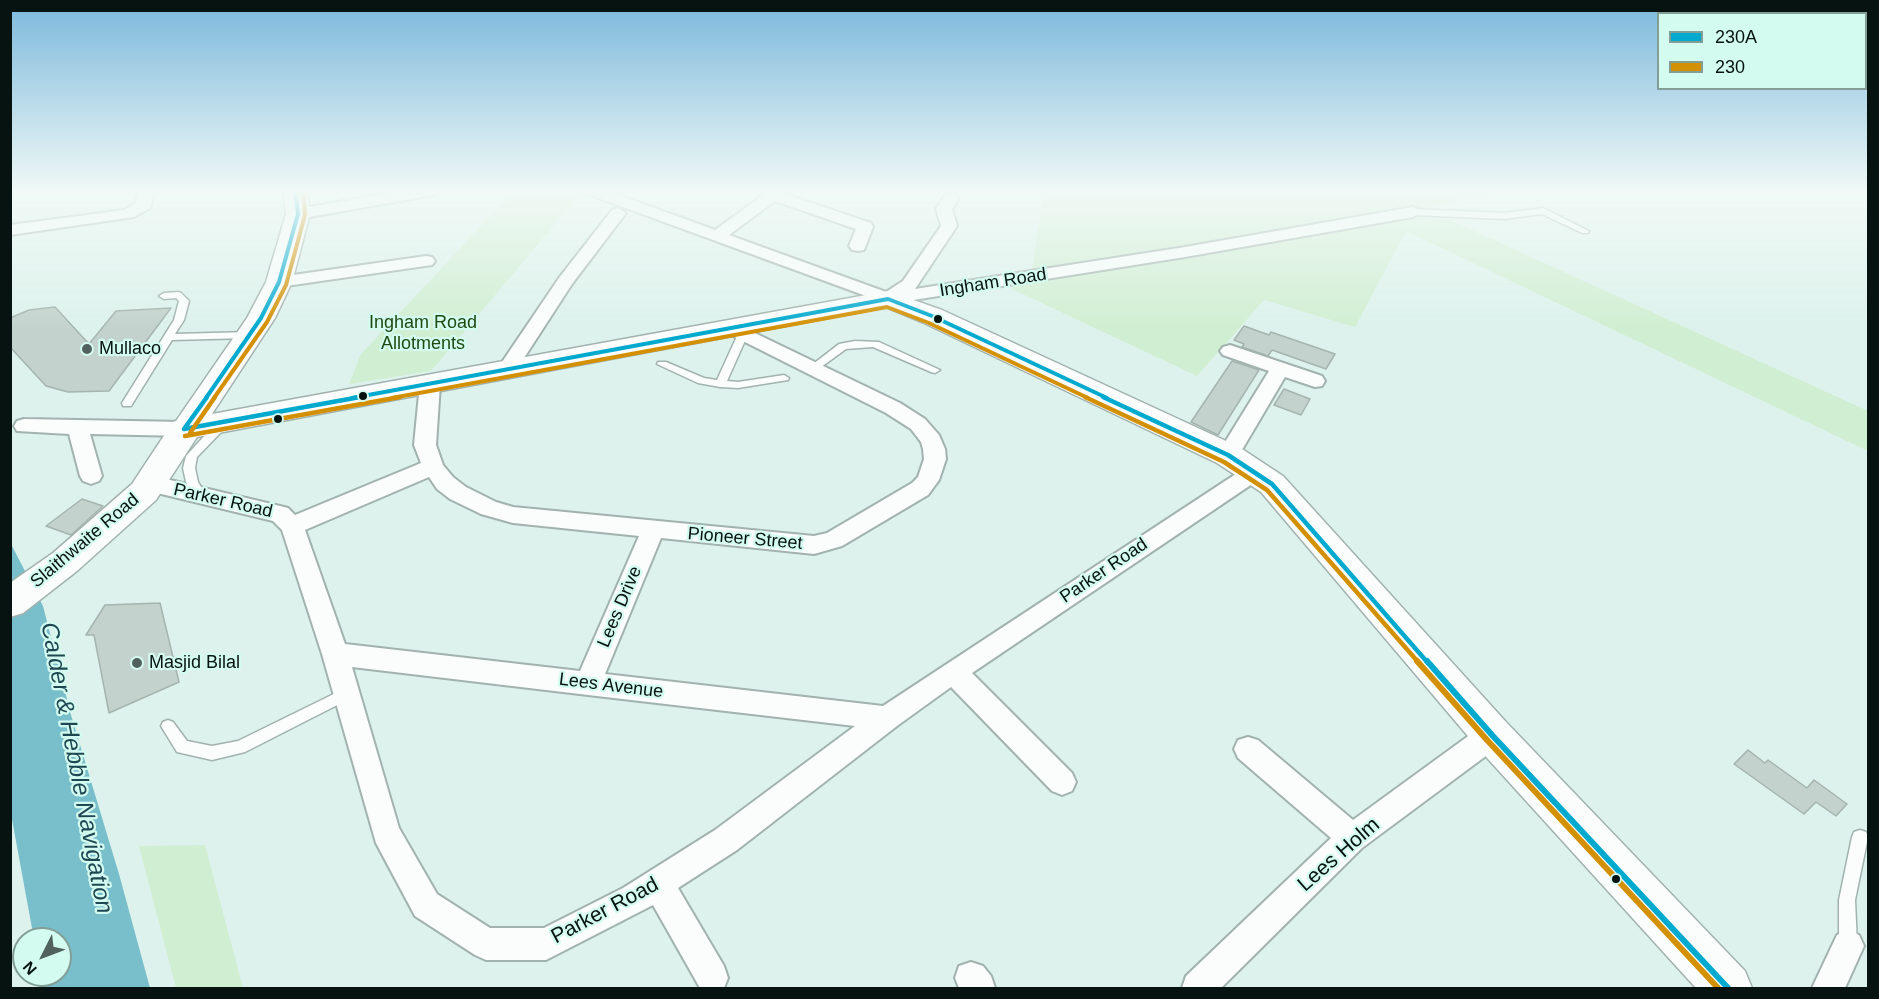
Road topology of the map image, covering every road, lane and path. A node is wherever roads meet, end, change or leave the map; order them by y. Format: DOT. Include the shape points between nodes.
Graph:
graph roads {
  1 [pos="289,237"];
  2 [pos="600,237"];
  3 [pos="719,237"];
  4 [pos="861,237"];
  5 [pos="942,237"];
  6 [pos="1272,237"];
  7 [pos="858,246"];
  8 [pos="426,261"];
  9 [pos="279,282"];
  10 [pos="164,296"];
  11 [pos="888,299"];
  12 [pos="738,331"];
  13 [pos="249,335"];
  14 [pos="168,337"];
  15 [pos="1230,351"];
  16 [pos="662,364"];
  17 [pos="813,368"];
  18 [pos="1280,369"];
  19 [pos="506,370"];
  20 [pos="935,370"];
  21 [pos="784,378"];
  22 [pos="1315,381"];
  23 [pos="430,384"];
  24 [pos="720,384"];
  25 [pos="127,403"];
  26 [pos="224,422"];
  27 [pos="17,426"];
  28 [pos="78,427"];
  29 [pos="184,429"];
  30 [pos="1242,463"];
  31 [pos="433,467"];
  32 [pos="91,476"];
  33 [pos="149,483"];
  34 [pos="200,495"];
  35 [pos="292,526"];
  36 [pos="653,530"];
  37 [pos="10,603"];
  38 [pos="335,654"];
  39 [pos="953,672"];
  40 [pos="588,684"];
  41 [pos="346,694"];
  42 [pos="887,718"];
  43 [pos="168,726"];
  44 [pos="1492,735"];
  45 [pos="1248,749"];
  46 [pos="1062,782"];
  47 [pos="1860,837"];
  48 [pos="1352,838"];
  49 [pos="658,884"];
  50 [pos="1848,946"];
  51 [pos="712,978"];
  52 [pos="1198,988"];
  53 [pos="1728,988"];
  54 [pos="1828,988"];
  1 -- 9 [label="street, Slaithwaite Road"];
  2 -- 19 [label="street"];
  3 -- 11 [label="street"];
  4 -- 7 [label="street"];
  5 -- 11 [label="street" via="909,285"];
  6 -- 11 [label="street, Ingham Road"];
  8 -- 9 [label="street"];
  9 -- 13 [label="street, Slaithwaite Road"];
  10 -- 14 [label="lane" via="178,295 184,301 179,320"];
  11 -- 12 [label="street, Ingham Road"];
  11 -- 30 [label="street" via="933,316"];
  12 -- 17 [label="street, Pioneer Street"];
  12 -- 19 [label="street, Ingham Road"];
  12 -- 24 [label="lane"];
  13 -- 14 [label="lane"];
  13 -- 29 [label="street, Slaithwaite Road"];
  14 -- 25 [label="lane"];
  15 -- 18 [label="street"];
  16 -- 24 [label="lane" via="702,381"];
  17 -- 20 [label="lane" via="843,346 875,344"];
  17 -- 36 [label="street, Pioneer Street" via="893,408 925,432 935,459 933,470 920,489 824,543"];
  18 -- 22 [label="street"];
  18 -- 30 [label="street"];
  19 -- 23 [label="street, Ingham Road"];
  21 -- 24 [label="lane"];
  23 -- 26 [label="street, Ingham Road"];
  23 -- 31 [label="street, Pioneer Street" via="425,445"];
  26 -- 29 [label="street, Ingham Road"];
  26 -- 34 [label="lane" via="192,456 189,468"];
  27 -- 28 [label="street"];
  28 -- 29 [label="street"];
  28 -- 32 [label="street"];
  29 -- 33 [label="street, Slaithwaite Road"];
  30 -- 39 [label="street, Parker Road"];
  30 -- 44 [label="street" via="1272,484"];
  31 -- 35 [label="street, Parker Road"];
  31 -- 36 [label="street, Pioneer Street" via="458,493 505,513"];
  33 -- 34 [label="street, Parker Road"];
  33 -- 37 [label="street, Slaithwaite Road" via="144,492 65,562"];
  34 -- 35 [label="street, Parker Road" via="280,514"];
  35 -- 38 [label="street, Parker Road"];
  36 -- 40 [label="street, Lees Drive"];
  38 -- 40 [label="street, Lees Avenue"];
  38 -- 41 [label="street, Parker Road"];
  39 -- 42 [label="street, Parker Road"];
  39 -- 46 [label="street"];
  40 -- 42 [label="street, Lees Avenue"];
  41 -- 43 [label="lane" via="240,747 212,753 182,747"];
  41 -- 49 [label="street, Parker Road" via="386,833 426,905 486,944 550,944"];
  42 -- 49 [label="street, Parker Road" via="726,840"];
  44 -- 48 [label="street, Lees Holm"];
  44 -- 53 [label="street"];
  45 -- 48 [label="street"];
  47 -- 50 [label="lane" via="1847,900"];
  48 -- 52 [label="street, Lees Holm"];
  49 -- 51 [label="street"];
  50 -- 54 [label="street"];
}
